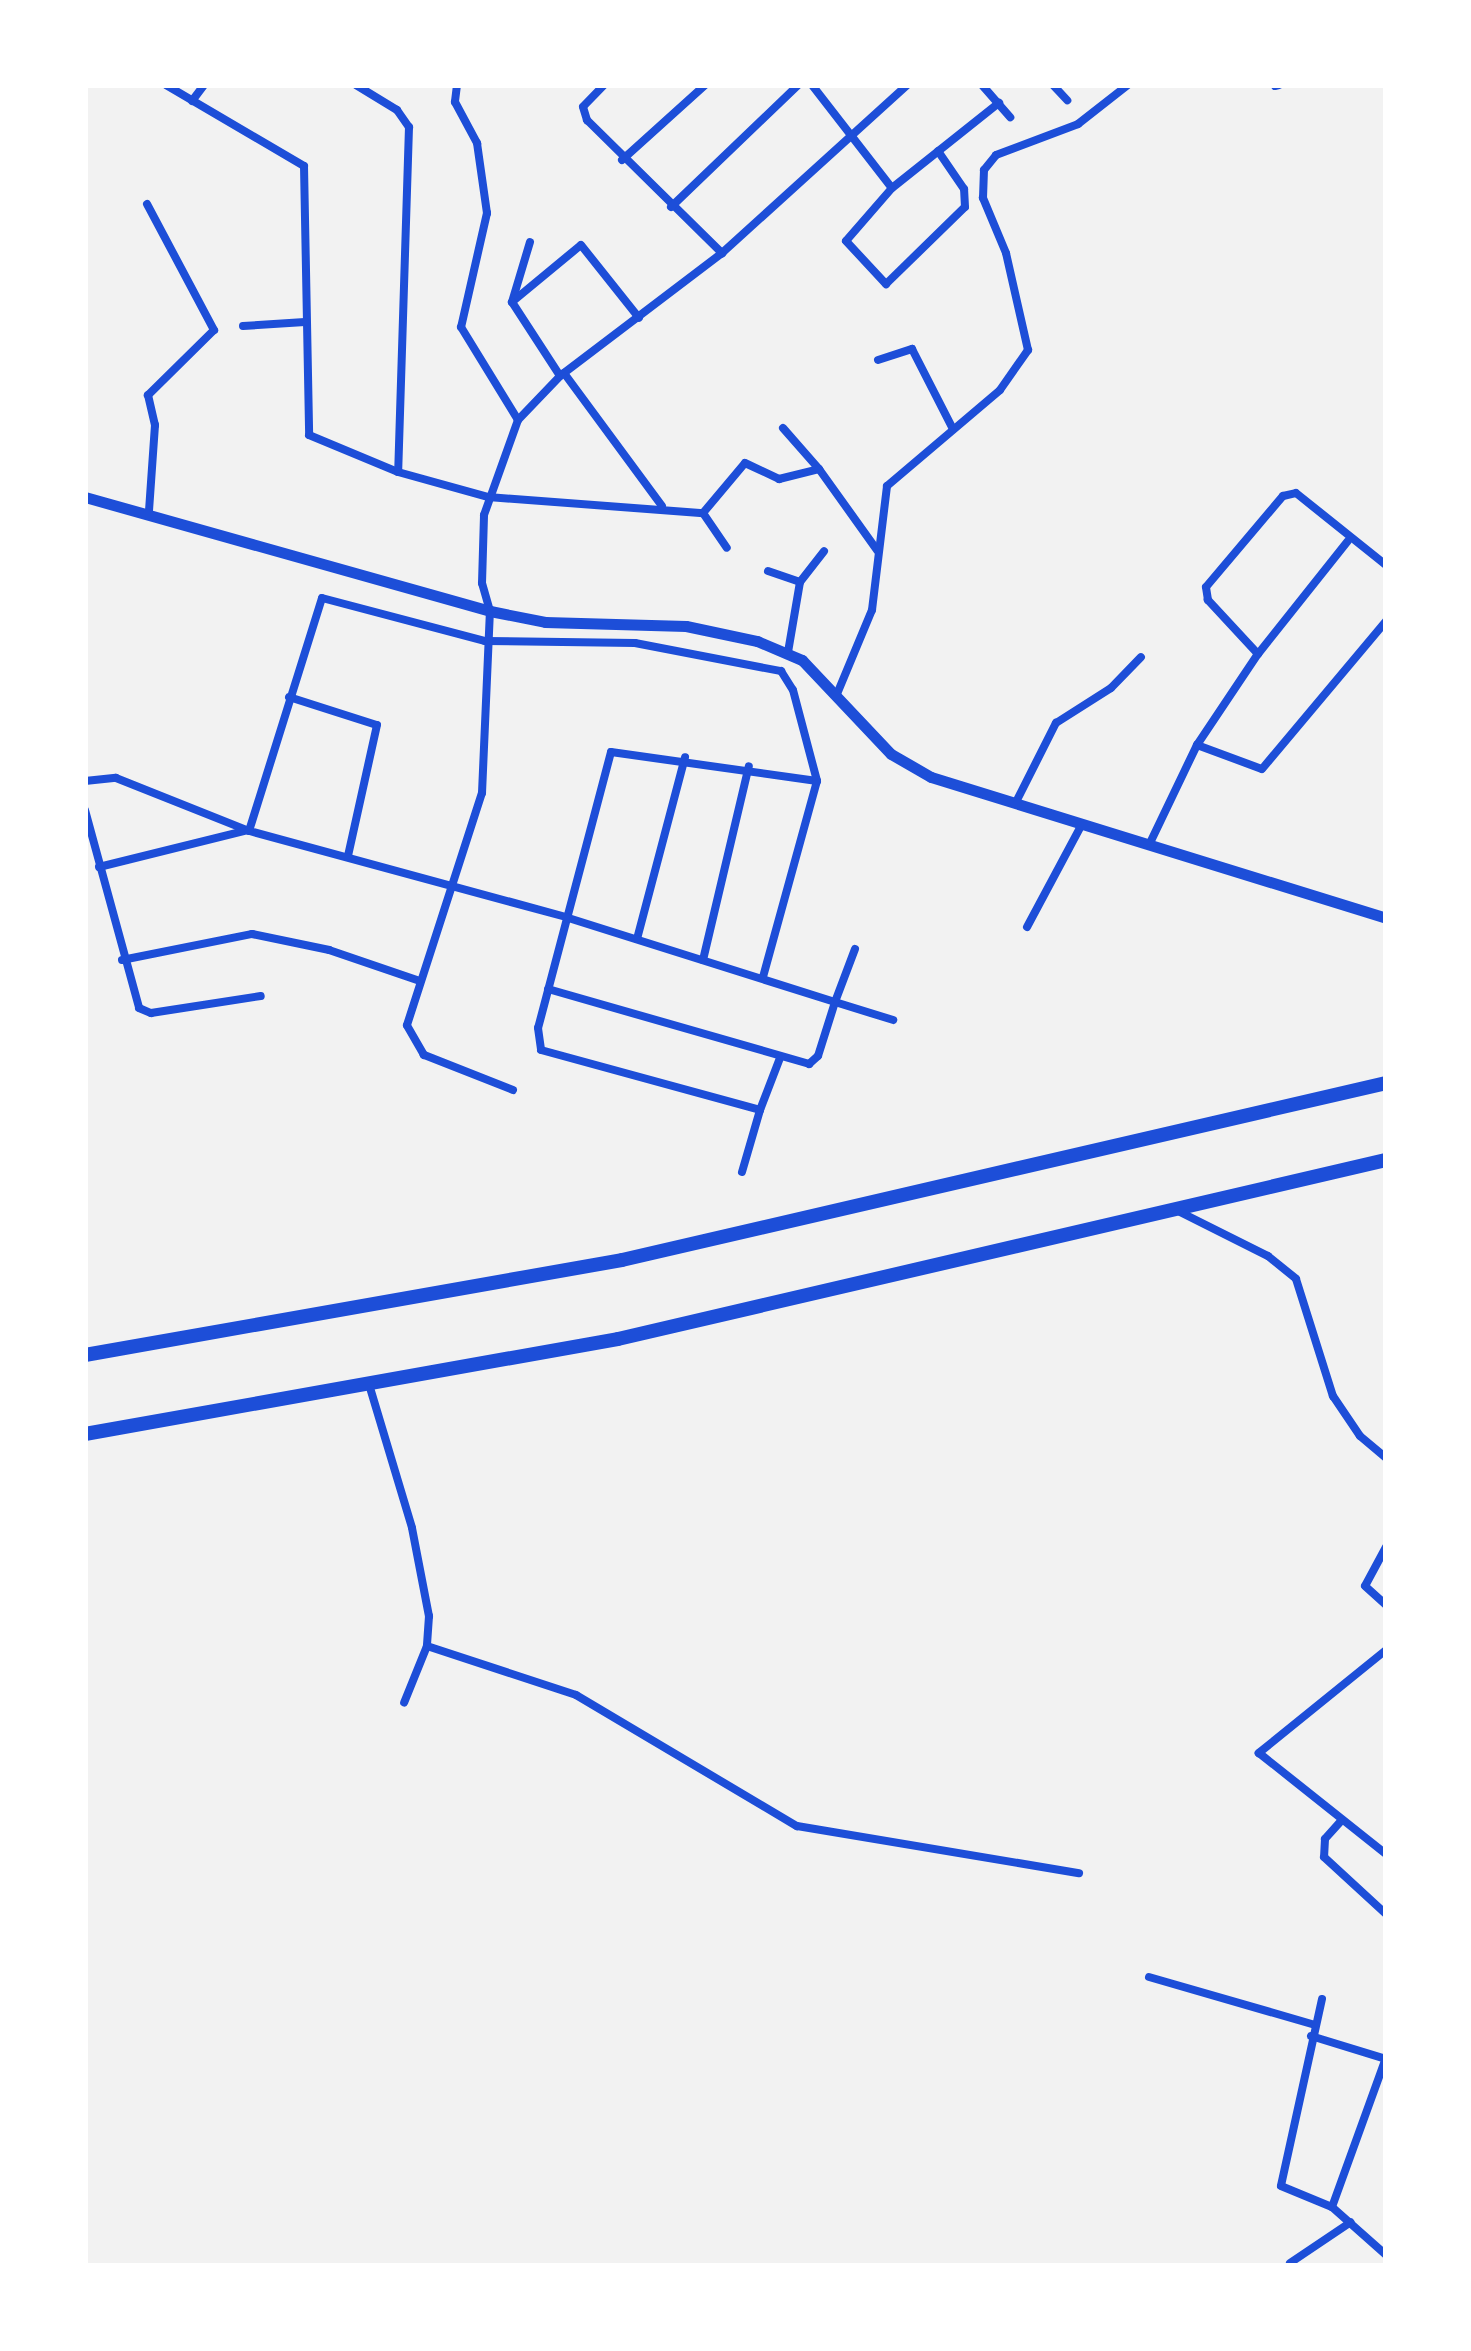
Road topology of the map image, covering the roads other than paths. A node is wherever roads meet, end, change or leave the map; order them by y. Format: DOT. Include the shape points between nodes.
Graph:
graph roads {
  1 [pos="166,85"];
  2 [pos="204,85"];
  3 [pos="356,85"];
  4 [pos="457,85"];
  5 [pos="604,85"];
  6 [pos="704,85"];
  7 [pos="798,85"];
  8 [pos="812,85"];
  9 [pos="907,85"];
  10 [pos="982,85"];
  11 [pos="1053,85"];
  12 [pos="1128,85"];
  13 [pos="1067,100"];
  14 [pos="192,101"];
  15 [pos="999,104"];
  16 [pos="1010,117"];
  17 [pos="848,136"];
  18 [pos="938,151"];
  19 [pos="622,160"];
  20 [pos="892,188"];
  21 [pos="147,204"];
  22 [pos="672,207"];
  23 [pos="530,242"];
  24 [pos="722,254"];
  25 [pos="512,302"];
  26 [pos="639,318"];
  27 [pos="305,322"];
  28 [pos="242,326"];
  29 [pos="878,360"];
  30 [pos="562,375"];
  31 [pos="518,420"];
  32 [pos="783,428"];
  33 [pos="954,429"];
  34 [pos="819,469"];
  35 [pos="398,472"];
  36 [pos="85,497"];
  37 [pos="488,497"];
  38 [pos="662,506"];
  39 [pos="149,510"];
  40 [pos="703,514"];
  41 [pos="1348,541"];
  42 [pos="726,548"];
  43 [pos="824,551"];
  44 [pos="878,551"];
  45 [pos="1386,565"];
  46 [pos="768,571"];
  47 [pos="800,582"];
  48 [pos="490,612"];
  49 [pos="1386,621"];
  50 [pos="484,641"];
  51 [pos="788,652"];
  52 [pos="1258,654"];
  53 [pos="1141,657"];
  54 [pos="837,694"];
  55 [pos="289,697"];
  56 [pos="1198,745"];
  57 [pos="684,757"];
  58 [pos="749,766"];
  59 [pos="85,781"];
  60 [pos="816,781"];
  61 [pos="1015,804"];
  62 [pos="85,810"];
  63 [pos="1082,824"];
  64 [pos="248,831"];
  65 [pos="1150,843"];
  66 [pos="348,856"];
  67 [pos="99,867"];
  68 [pos="454,884"];
  69 [pos="566,917"];
  70 [pos="1386,918"];
  71 [pos="1027,927"];
  72 [pos="637,939"];
  73 [pos="854,948"];
  74 [pos="122,960"];
  75 [pos="702,960"];
  76 [pos="764,977"];
  77 [pos="420,981"];
  78 [pos="548,990"];
  79 [pos="262,996"];
  80 [pos="835,1002"];
  81 [pos="894,1020"];
  82 [pos="780,1058"];
  83 [pos="1386,1084"];
  84 [pos="513,1090"];
  85 [pos="760,1110"];
  86 [pos="1386,1160"];
  87 [pos="742,1172"];
  88 [pos="1176,1210"];
  89 [pos="85,1355"];
  90 [pos="368,1382"];
  91 [pos="85,1434"];
  92 [pos="1386,1458"];
  93 [pos="1386,1548"];
  94 [pos="1386,1605"];
  95 [pos="427,1646"];
  96 [pos="1386,1650"];
  97 [pos="404,1704"];
  98 [pos="1341,1821"];
  99 [pos="1386,1854"];
  100 [pos="1078,1873"];
  101 [pos="1386,1914"];
  102 [pos="1149,1976"];
  103 [pos="1322,1998"];
  104 [pos="1315,2025"];
  105 [pos="1312,2036"];
  106 [pos="1386,2058"];
  107 [pos="1332,2207"];
  108 [pos="1350,2222"];
  109 [pos="1386,2255"];
  110 [pos="1290,2263"];
  1 -- 14 [label="street"];
  2 -- 14 [label="street"];
  3 -- 35 [label="street" via="403,114 408,127"];
  4 -- 31 [label="street" via="455,102 477,143 487,214 461,327"];
  5 -- 19 [label="street" via="583,112"];
  6 -- 19 [label="street"];
  7 -- 22 [label="street"];
  8 -- 17 [label="street"];
  9 -- 17 [label="street"];
  10 -- 15 [label="street"];
  11 -- 13 [label="street"];
  12 -- 33 [label="street" via="1078,124 996,155 984,170 983,198 1006,253 1029,346 1000,390"];
  14 -- 27 [label="street" via="304,166"];
  15 -- 16 [label="street"];
  15 -- 18 [label="street"];
  17 -- 20 [label="street"];
  17 -- 24 [label="street"];
  18 -- 20 [label="street"];
  18 -- 20 [label="street" via="964,189 965,207 886,284 846,239"];
  19 -- 22 [label="street"];
  21 -- 39 [label="street" via="214,330 149,391 155,424"];
  22 -- 24 [label="street"];
  23 -- 25 [label="street"];
  24 -- 26 [label="street"];
  25 -- 26 [label="street" via="581,245"];
  25 -- 30 [label="street"];
  26 -- 30 [label="street"];
  27 -- 28 [label="street"];
  27 -- 35 [label="street" via="310,435"];
  29 -- 33 [label="street" via="912,349"];
  30 -- 31 [label="street"];
  30 -- 38 [label="street"];
  31 -- 37 [label="street"];
  32 -- 34 [label="street"];
  33 -- 44 [label="street" via="887,486"];
  34 -- 40 [label="street" via="779,479 745,463"];
  34 -- 44 [label="street"];
  35 -- 37 [label="street"];
  36 -- 39 [label="main road"];
  37 -- 38 [label="street"];
  37 -- 48 [label="street" via="482,551"];
  38 -- 40 [label="street"];
  39 -- 48 [label="main road"];
  40 -- 42 [label="street"];
  41 -- 45 [label="street"];
  41 -- 52 [label="street"];
  41 -- 52 [label="street" via="1296,493 1288,494 1208,583 1208,600"];
  43 -- 47 [label="street"];
  44 -- 54 [label="street" via="872,610"];
  46 -- 47 [label="street"];
  47 -- 51 [label="street"];
  48 -- 50 [label="street"];
  48 -- 51 [label="main road" via="546,622 686,626"];
  49 -- 56 [label="street" via="1267,766 1249,770"];
  50 -- 55 [label="street" via="323,597"];
  50 -- 60 [label="street" via="636,643 780,670 793,690"];
  50 -- 68 [label="street" via="485,773"];
  51 -- 54 [label="main road"];
  52 -- 56 [label="street"];
  53 -- 61 [label="street" via="1111,688 1056,722"];
  54 -- 61 [label="main road" via="900,762"];
  55 -- 64 [label="street"];
  55 -- 66 [label="street" via="377,725"];
  56 -- 65 [label="street"];
  57 -- 58 [label="street"];
  57 -- 69 [label="street" via="608,755"];
  57 -- 72 [label="street"];
  58 -- 60 [label="street"];
  58 -- 75 [label="street"];
  59 -- 64 [label="street" via="116,778"];
  60 -- 76 [label="street"];
  61 -- 63 [label="main road"];
  62 -- 67 [label="street"];
  63 -- 65 [label="main road"];
  63 -- 71 [label="street"];
  64 -- 66 [label="street"];
  64 -- 67 [label="street"];
  65 -- 70 [label="main road"];
  66 -- 68 [label="street"];
  67 -- 74 [label="street"];
  68 -- 69 [label="street"];
  68 -- 77 [label="street"];
  69 -- 72 [label="street"];
  69 -- 78 [label="street"];
  72 -- 75 [label="street"];
  73 -- 80 [label="street"];
  74 -- 77 [label="street" via="252,934 329,950"];
  74 -- 79 [label="street" via="144,1012"];
  75 -- 76 [label="street"];
  76 -- 80 [label="street"];
  77 -- 84 [label="street" via="407,1025 415,1047"];
  78 -- 82 [label="street"];
  78 -- 85 [label="street" via="538,1034 550,1057"];
  80 -- 81 [label="street"];
  80 -- 82 [label="street" via="816,1061"];
  82 -- 85 [label="street"];
  83 -- 89 [label="highway" via="622,1260"];
  85 -- 87 [label="street"];
  86 -- 88 [label="highway"];
  88 -- 90 [label="highway" via="618,1339"];
  88 -- 92 [label="street" via="1277,1261 1296,1279 1334,1396 1360,1436"];
  90 -- 91 [label="highway"];
  90 -- 95 [label="street" via="420,1561"];
  93 -- 94 [label="street" via="1365,1586"];
  95 -- 97 [label="street"];
  95 -- 100 [label="street" via="576,1695 797,1826"];
  96 -- 98 [label="street" via="1259,1754"];
  98 -- 99 [label="street"];
  98 -- 101 [label="street" via="1325,1838 1324,1856"];
  102 -- 104 [label="street"];
  103 -- 104 [label="street"];
  104 -- 105 [label="street"];
  105 -- 106 [label="street"];
  105 -- 107 [label="street" via="1280,2184"];
  106 -- 107 [label="street"];
  107 -- 108 [label="street"];
  108 -- 109 [label="street"];
  108 -- 110 [label="street"];
}
